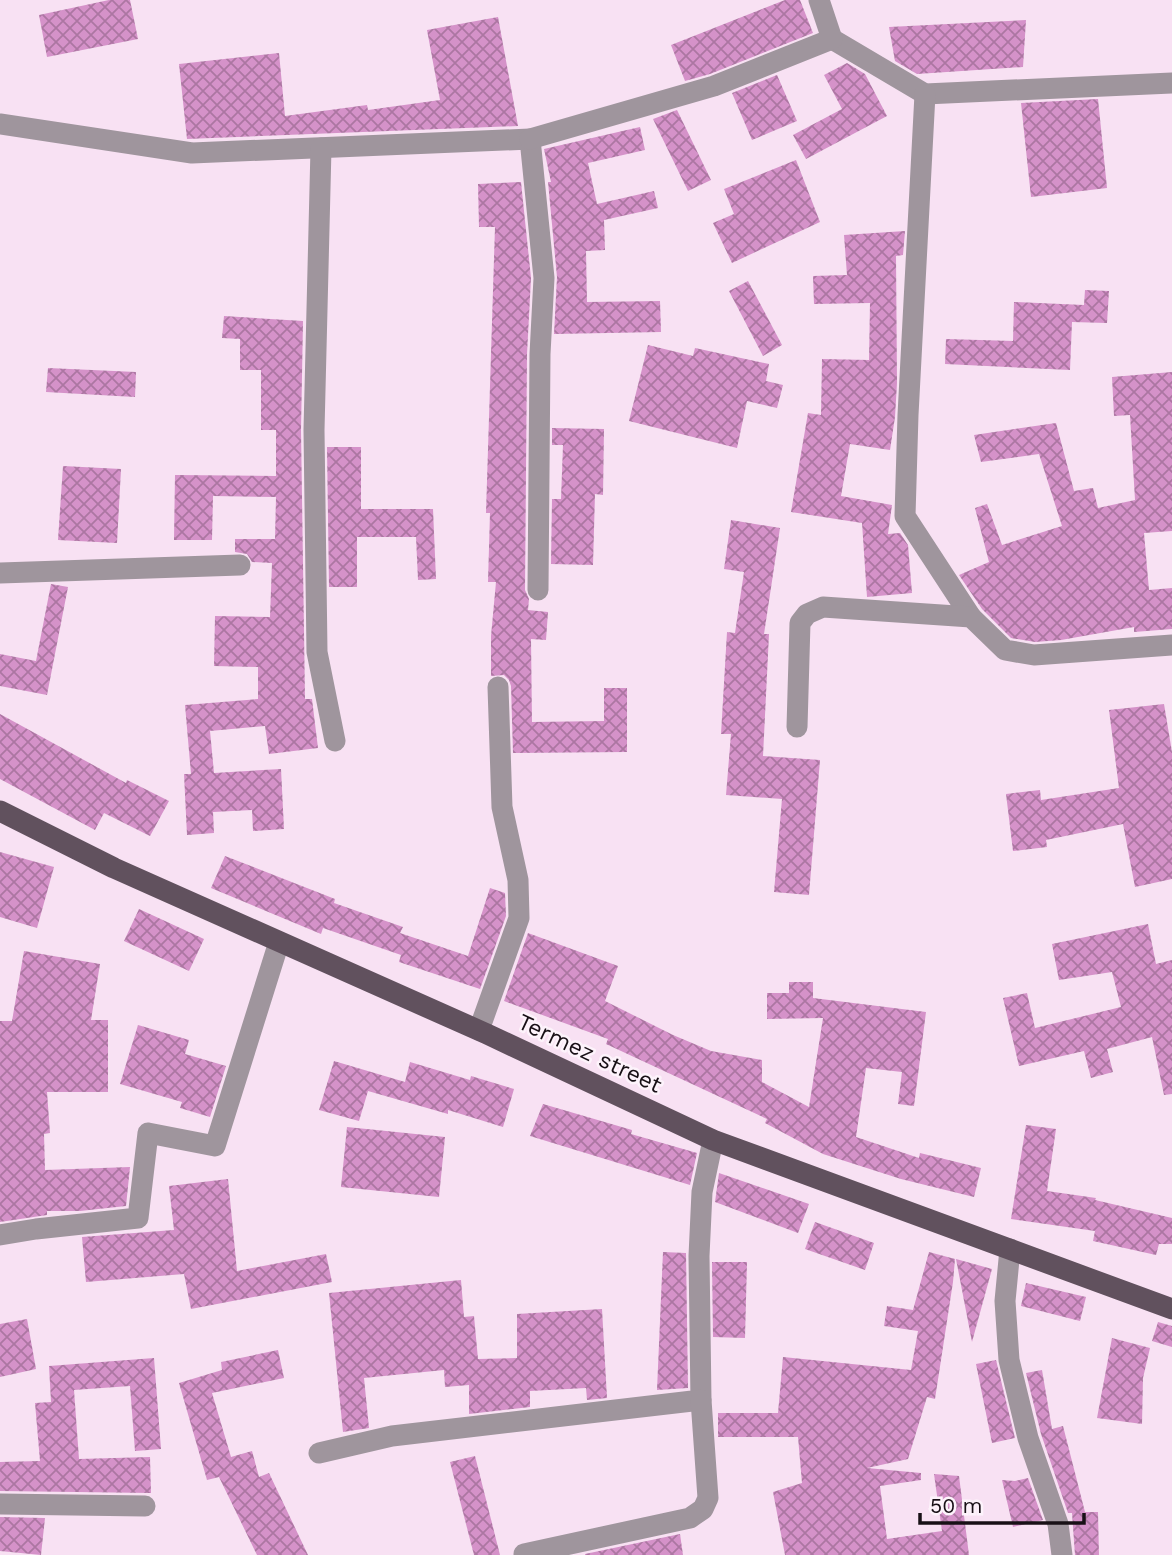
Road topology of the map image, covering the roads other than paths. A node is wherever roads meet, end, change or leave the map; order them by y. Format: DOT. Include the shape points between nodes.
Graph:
graph roads {
  1 [pos="819,0"];
  2 [pos="832,38"];
  3 [pos="1172,83"];
  4 [pos="925,94"];
  5 [pos="0,124"];
  6 [pos="530,139"];
  7 [pos="321,148"];
  8 [pos="240,565"];
  9 [pos="0,573"];
  10 [pos="538,590"];
  11 [pos="971,617"];
  12 [pos="1172,645"];
  13 [pos="498,687"];
  14 [pos="797,727"];
  15 [pos="335,741"];
  16 [pos="0,811"];
  17 [pos="279,942"];
  18 [pos="479,1030"];
  19 [pos="713,1140"];
  20 [pos="0,1235"];
  21 [pos="1010,1250"];
  22 [pos="1172,1309"];
  23 [pos="702,1399"];
  24 [pos="319,1453"];
  25 [pos="0,1504"];
  26 [pos="145,1506"];
  27 [pos="604,1546"];
  28 [pos="524,1554"];
  29 [pos="1062,1555"];
  1 -- 2 [label="street"];
  2 -- 4 [label="street"];
  2 -- 6 [label="street" via="714,86"];
  3 -- 4 [label="street"];
  4 -- 11 [label="street" via="905,516"];
  5 -- 7 [label="street" via="192,153"];
  6 -- 7 [label="street"];
  6 -- 10 [label="street" via="544,278"];
  7 -- 15 [label="street" via="314,430 317,652"];
  8 -- 9 [label="street"];
  11 -- 12 [label="street" via="1005,650 1034,655"];
  11 -- 14 [label="street" via="823,607 807,614 800,622"];
  13 -- 18 [label="street" via="502,807 518,880 519,918"];
  16 -- 17 [label="main road, Termez street"];
  17 -- 18 [label="main road, Termez street"];
  17 -- 20 [label="street" via="215,1146 148,1133 138,1218"];
  18 -- 19 [label="main road, Termez street"];
  19 -- 21 [label="main road, Termez street"];
  19 -- 23 [label="street" via="702,1192"];
  21 -- 22 [label="main road, Termez street"];
  21 -- 29 [label="street" via="1005,1301 1009,1360 1028,1438 1058,1524"];
  23 -- 24 [label="street" via="392,1436"];
  23 -- 27 [label="street" via="708,1498 703,1509 690,1518"];
  25 -- 26 [label="street"];
  27 -- 28 [label="street"];
}
